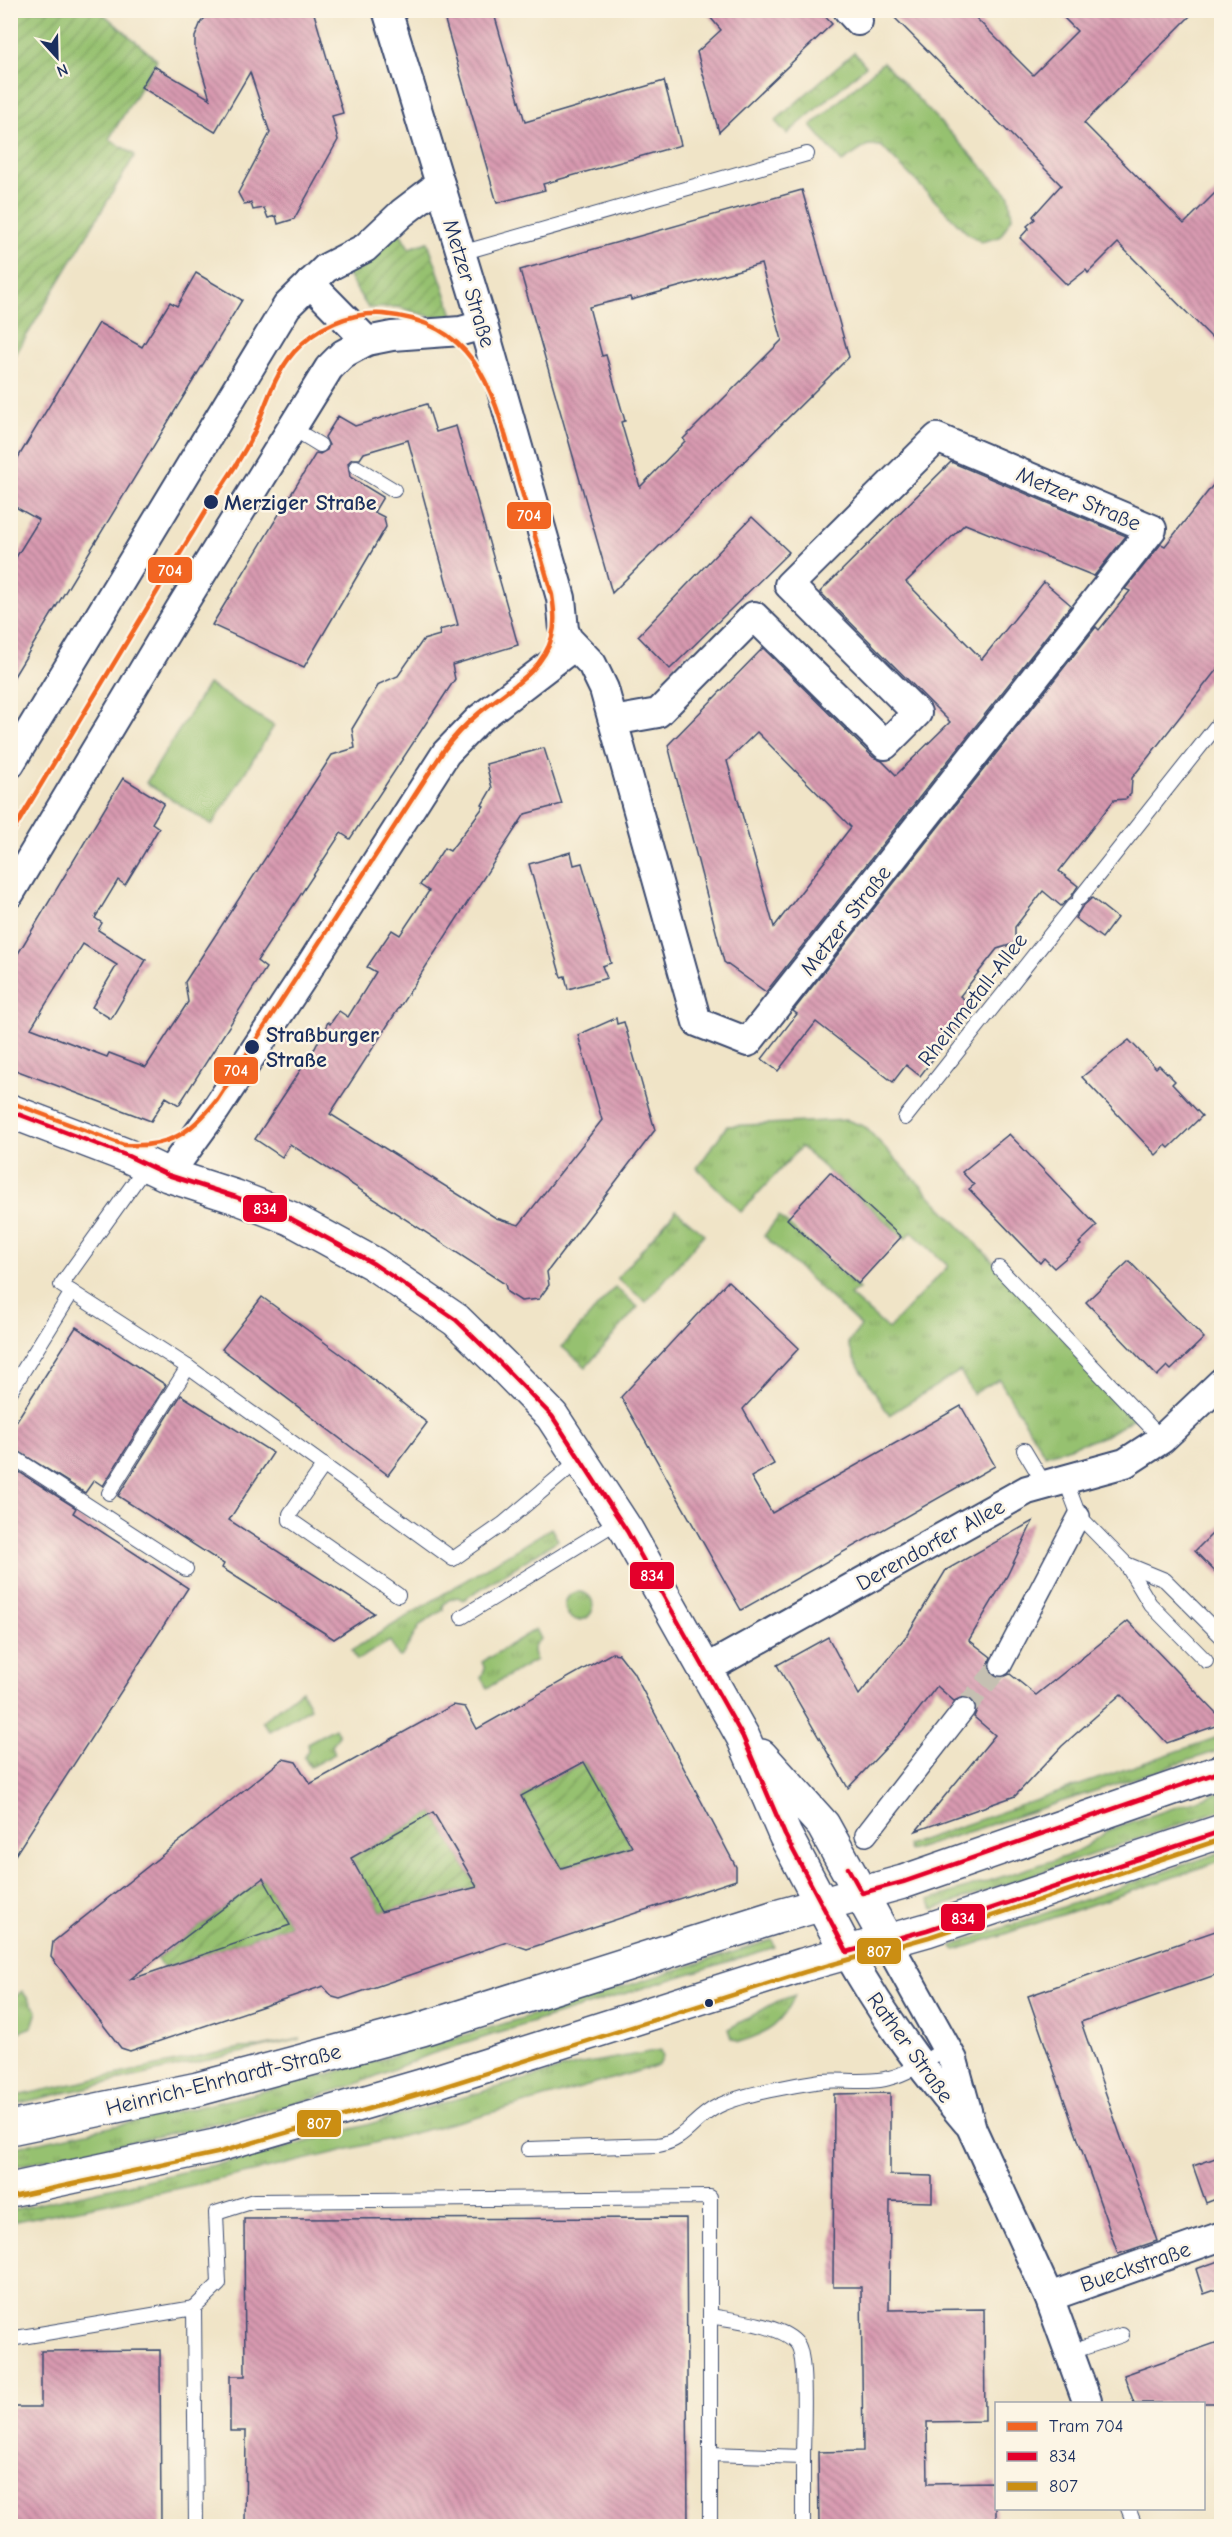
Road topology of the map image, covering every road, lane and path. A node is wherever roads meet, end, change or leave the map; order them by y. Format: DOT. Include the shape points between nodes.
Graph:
graph roads {
  1 [pos="387,10"];
  2 [pos="807,154"];
  3 [pos="440,184"];
  4 [pos="461,253"];
  5 [pos="310,283"];
  6 [pos="483,325"];
  7 [pos="366,341"];
  8 [pos="292,428"];
  9 [pos="320,445"];
  10 [pos="356,467"];
  11 [pos="394,490"];
  12 [pos="573,647"];
  13 [pos="1221,719"];
  14 [pos="613,721"];
  15 [pos="10,764"];
  16 [pos="10,894"];
  17 [pos="10,1111"];
  18 [pos="904,1118"];
  19 [pos="158,1170"];
  20 [pos="999,1268"];
  21 [pos="72,1292"];
  22 [pos="188,1366"];
  23 [pos="1221,1382"];
  24 [pos="10,1392"];
  25 [pos="1162,1439"];
  26 [pos="1024,1449"];
  27 [pos="10,1455"];
  28 [pos="580,1459"];
  29 [pos="324,1465"];
  30 [pos="1055,1482"];
  31 [pos="109,1493"];
  32 [pos="1079,1516"];
  33 [pos="620,1520"];
  34 [pos="1126,1564"];
  35 [pos="186,1569"];
  36 [pos="398,1595"];
  37 [pos="462,1617"];
  38 [pos="1221,1637"];
  39 [pos="1206,1661"];
  40 [pos="1001,1665"];
  41 [pos="706,1669"];
  42 [pos="964,1709"];
  43 [pos="743,1737"];
  44 [pos="1221,1771"];
  45 [pos="1221,1831"];
  46 [pos="866,1835"];
  47 [pos="862,1893"];
  48 [pos="821,1905"];
  49 [pos="887,1941"];
  50 [pos="847,1952"];
  51 [pos="946,2048"];
  52 [pos="920,2064"];
  53 [pos="10,2128"];
  54 [pos="972,2129"];
  55 [pos="528,2149"];
  56 [pos="10,2190"];
  57 [pos="1221,2236"];
  58 [pos="1049,2296"];
  59 [pos="194,2308"];
  60 [pos="710,2316"];
  61 [pos="1122,2335"];
  62 [pos="10,2339"];
  63 [pos="1071,2352"];
  64 [pos="1088,2402"];
  65 [pos="710,2454"];
  66 [pos="803,2457"];
  67 [pos="1129,2510"];
  68 [pos="196,2526"];
  69 [pos="710,2526"];
  70 [pos="803,2526"];
  71 [pos="1135,2526"];
  1 -- 3 [label="street, Metzer Straße"];
  2 -- 4 [label="lane"];
  3 -- 4 [label="street, Metzer Straße"];
  3 -- 5 [label="street" via="365,248 326,268"];
  4 -- 6 [label="street, Metzer Straße"];
  5 -- 7 [label="street"];
  5 -- 15 [label="street" via="287,306"];
  6 -- 7 [label="street"];
  6 -- 12 [label="street, Metzer Straße" via="561,598 564,630"];
  7 -- 8 [label="street" via="343,354 329,368"];
  8 -- 9 [label="lane"];
  8 -- 16 [label="street"];
  10 -- 11 [label="lane"];
  12 -- 14 [label="street, Metzer Straße" via="598,675"];
  12 -- 19 [label="street" via="479,719 446,753 216,1109"];
  13 -- 18 [label="lane, Rheinmetall-Allee"];
  14 -- 14 [label="street, Metzer Straße" via="697,1022 748,1042 1152,529 937,438 789,585 917,713 885,745 754,616 658,713"];
  17 -- 19 [label="main road, Rather Straße"];
  19 -- 21 [label="lane" via="61,1285"];
  19 -- 28 [label="main road, Rather Straße" via="290,1218 374,1264 446,1314 501,1364 552,1416"];
  20 -- 25 [label="lane"];
  21 -- 22 [label="lane"];
  21 -- 24 [label="lane"];
  22 -- 29 [label="lane"];
  22 -- 31 [label="lane"];
  23 -- 25 [label="street, Derendorfer Allee"];
  25 -- 30 [label="street, Derendorfer Allee" via="1125,1463"];
  26 -- 30 [label="lane"];
  27 -- 35 [label="lane"];
  28 -- 29 [label="lane" via="503,1524 453,1559"];
  28 -- 33 [label="main road, Rather Straße"];
  29 -- 36 [label="lane" via="290,1514 290,1520"];
  30 -- 32 [label="lane"];
  30 -- 41 [label="street, Derendorfer Allee" via="1017,1496"];
  32 -- 34 [label="lane"];
  32 -- 40 [label="street"];
  33 -- 37 [label="lane"];
  33 -- 41 [label="main road, Rather Straße"];
  34 -- 38 [label="lane" via="1165,1580"];
  34 -- 39 [label="lane" via="1150,1604"];
  41 -- 43 [label="main road, Rather Straße"];
  42 -- 46 [label="street"];
  43 -- 47 [label="main road, Rather Straße" via="823,1825"];
  43 -- 48 [label="main road, Rather Straße" via="784,1835"];
  44 -- 47 [label="main road, Heinrich-Ehrhardt-Straße"];
  45 -- 49 [label="main road"];
  47 -- 48 [label="main road, Heinrich-Ehrhardt-Straße"];
  47 -- 49 [label="main road, Rather Straße"];
  48 -- 50 [label="main road, Rather Straße"];
  48 -- 53 [label="main road, Heinrich-Ehrhardt-Straße" via="422,2029 198,2089"];
  49 -- 50 [label="main road"];
  49 -- 51 [label="street, Rather Straße"];
  50 -- 52 [label="street, Rather Straße" via="874,2001"];
  50 -- 56 [label="main road" via="428,2084 215,2145"];
  51 -- 52 [label="lane"];
  51 -- 54 [label="street, Rather Straße"];
  52 -- 54 [label="street, Rather Straße"];
  52 -- 55 [label="lane" via="888,2078 820,2081 718,2106 672,2143"];
  54 -- 58 [label="street, Rather Straße"];
  57 -- 58 [label="street, Bueckstraße"];
  58 -- 63 [label="street, Rather Straße"];
  59 -- 60 [label="lane" via="219,2284 216,2213 254,2201 710,2198"];
  59 -- 62 [label="lane"];
  59 -- 68 [label="lane"];
  60 -- 65 [label="lane"];
  60 -- 66 [label="lane" via="767,2327 787,2335 798,2345 802,2364"];
  61 -- 63 [label="lane"];
  63 -- 64 [label="street, Rather Straße"];
  65 -- 66 [label="lane"];
  65 -- 69 [label="lane"];
  66 -- 70 [label="lane"];
  67 -- 71 [label="lane"];
}
